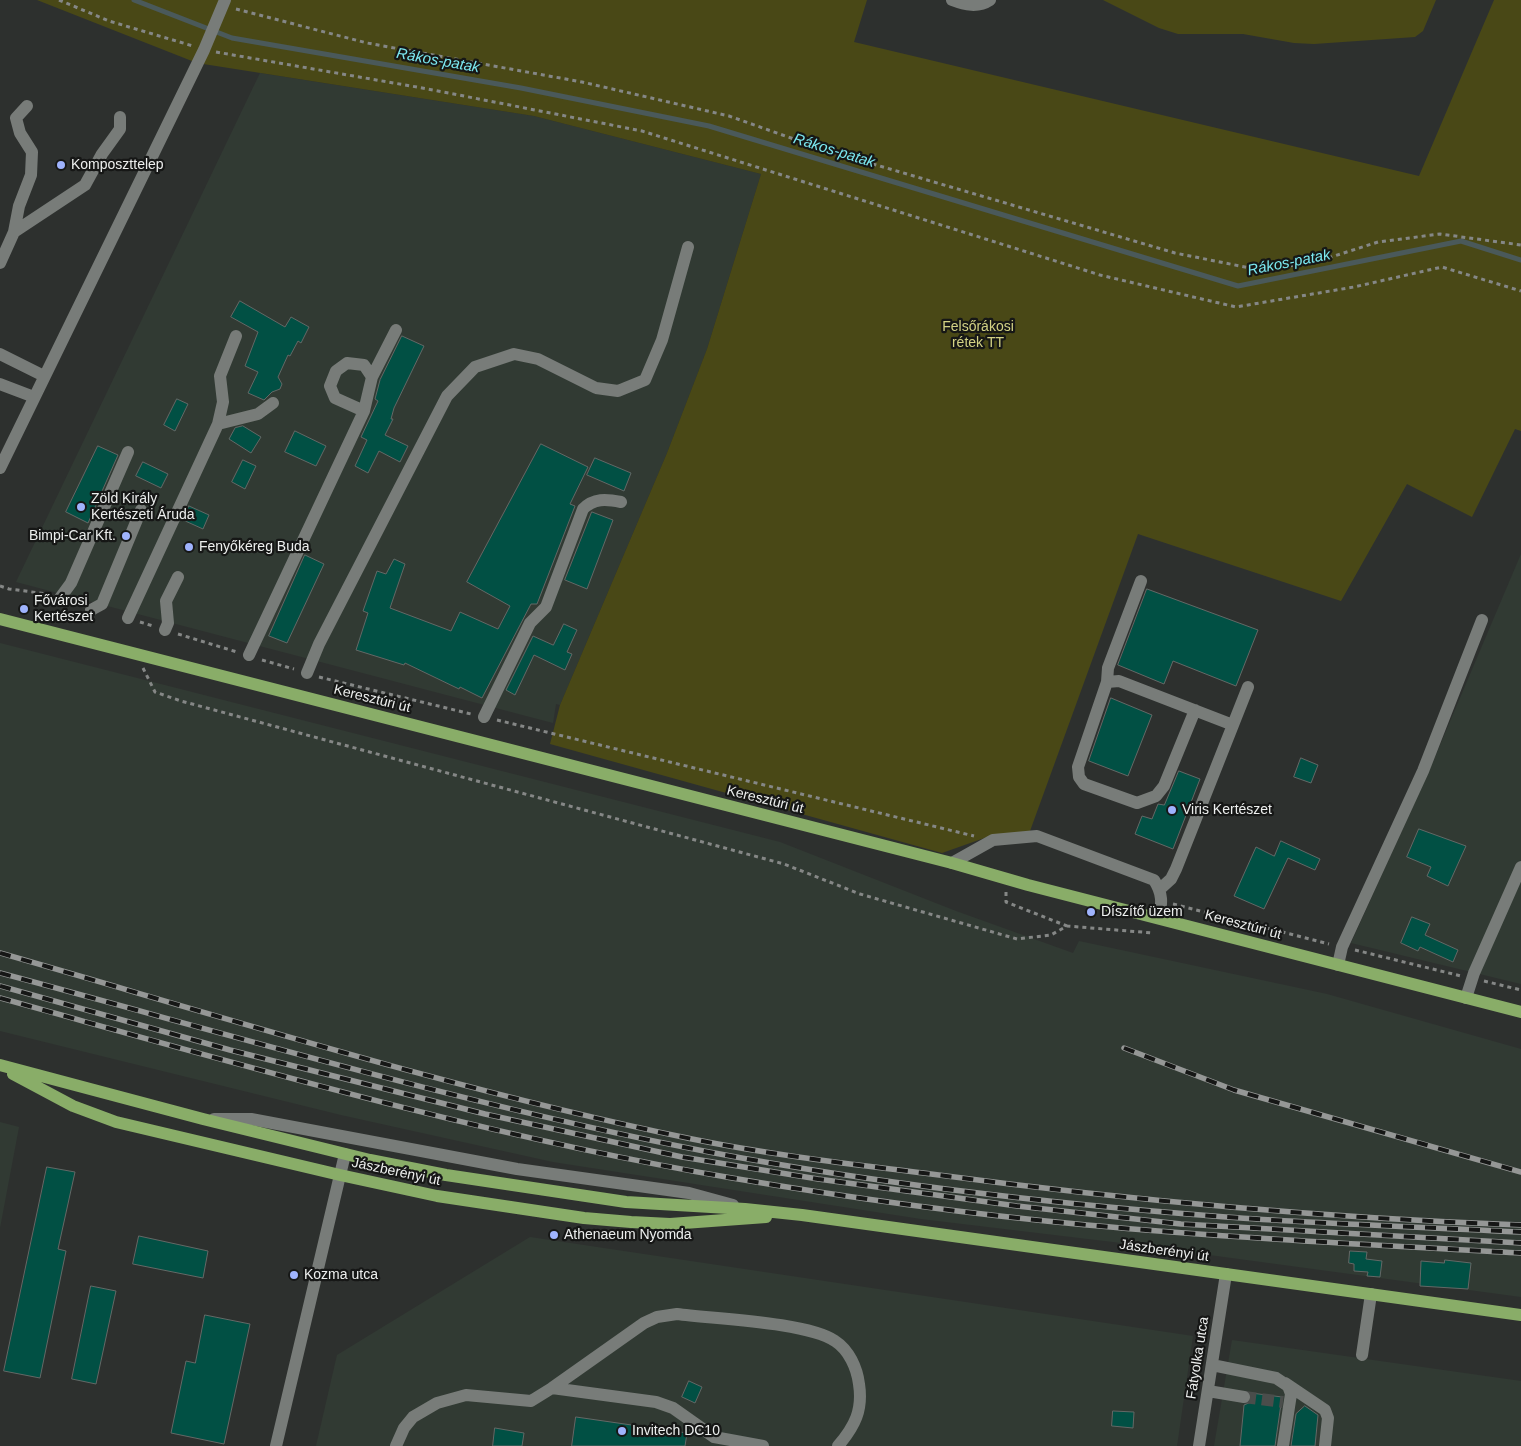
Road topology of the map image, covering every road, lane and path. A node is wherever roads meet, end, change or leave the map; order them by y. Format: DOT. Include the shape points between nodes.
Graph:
graph roads {
  1 [pos="59,0"];
  2 [pos="952,0"];
  3 [pos="990,0"];
  4 [pos="222,8"];
  5 [pos="206,46"];
  6 [pos="27,106"];
  7 [pos="120,117"];
  8 [pos="14,232"];
  9 [pos="1521,245"];
  10 [pos="688,247"];
  11 [pos="0,263"];
  12 [pos="1521,291"];
  13 [pos="396,330"];
  14 [pos="236,336"];
  15 [pos="0,354"];
  16 [pos="44,376"];
  17 [pos="372,377"];
  18 [pos="0,384"];
  19 [pos="34,397"];
  20 [pos="273,403"];
  21 [pos="364,411"];
  22 [pos="218,424"];
  23 [pos="128,452"];
  24 [pos="0,468"];
  25 [pos="621,502"];
  26 [pos="141,510"];
  27 [pos="178,577"];
  28 [pos="1141,581"];
  29 [pos="60,598"];
  30 [pos="91,610"];
  31 [pos="128,618"];
  32 [pos="0,619"];
  33 [pos="1482,620"];
  34 [pos="165,630"];
  35 [pos="140,655"];
  36 [pos="249,655"];
  37 [pos="307,674"];
  38 [pos="1107,682"];
  39 [pos="1248,687"];
  40 [pos="1195,710"];
  41 [pos="484,717"];
  42 [pos="1233,725"];
  43 [pos="952,863"];
  44 [pos="1521,867"];
  45 [pos="1006,879"];
  46 [pos="1160,889"];
  47 [pos="1159,918"];
  48 [pos="1175,923"];
  49 [pos="1067,926"];
  50 [pos="1338,965"];
  51 [pos="1466,998"];
  52 [pos="1521,1012"];
  53 [pos="0,1066"];
  54 [pos="203,1119"];
  55 [pos="345,1154"];
  56 [pos="340,1175"];
  57 [pos="745,1209"];
  58 [pos="802,1216"];
  59 [pos="1226,1274"];
  60 [pos="1371,1294"];
  61 [pos="1521,1315"];
  62 [pos="1362,1355"];
  63 [pos="1212,1365"];
  64 [pos="1285,1383"];
  65 [pos="552,1388"];
  66 [pos="1208,1390"];
  67 [pos="1244,1396"];
  68 [pos="276,1446"];
  69 [pos="396,1446"];
  70 [pos="763,1446"];
  71 [pos="838,1446"];
  72 [pos="1199,1446"];
  73 [pos="1283,1446"];
  74 [pos="1325,1446"];
  1 -- 5 [label="path" via="109,21"];
  2 -- 3 [label="street" via="982,5"];
  4 -- 5 [label="street"];
  4 -- 9 [label="path" via="367,43 582,82 729,116 822,149 1166,251 1265,272 1328,258 1378,242 1440,234"];
  5 -- 12 [label="path" via="642,132 1100,275 1236,307 1354,287 1442,267"];
  5 -- 16 [label="street"];
  6 -- 8 [label="street" via="16,118 20,133 32,152 31,175 19,206"];
  7 -- 8 [label="street" via="120,129 85,185"];
  8 -- 11 [label="street"];
  10 -- 37 [label="street" via="662,340 645,380 618,391 596,388 538,359 514,354 475,367 447,396 319,644"];
  13 -- 17 [label="street"];
  14 -- 22 [label="street" via="220,376 223,402"];
  15 -- 16 [label="street"];
  16 -- 19 [label="street"];
  17 -- 21 [label="street"];
  17 -- 21 [label="street" via="364,365 347,362 336,371 330,386 335,398"];
  18 -- 19 [label="street"];
  19 -- 24 [label="street"];
  20 -- 22 [label="street" via="258,414"];
  21 -- 36 [label="street"];
  22 -- 31 [label="street"];
  23 -- 29 [label="street" via="71,583"];
  25 -- 41 [label="street" via="608,499 591,501 583,509 546,607 530,623"];
  26 -- 30 [label="street" via="102,604"];
  27 -- 34 [label="street" via="166,601 168,623"];
  28 -- 38 [label="street" via="1108,668"];
  32 -- 35 [label="main road, Keresztúri út"];
  33 -- 50 [label="street" via="1423,771 1342,948"];
  35 -- 43 [label="main road, Keresztúri út"];
  35 -- 49 [label="path" via="144,672 155,692 181,701 784,864 860,894 1016,939 1051,935"];
  38 -- 40 [label="street" via="1119,681"];
  38 -- 40 [label="street" via="1078,767 1079,777 1084,784 1137,803 1156,796 1164,786"];
  39 -- 42 [label="street"];
  40 -- 42 [label="street"];
  42 -- 46 [label="street" via="1176,870"];
  43 -- 45 [label="main road, Keresztúri út"];
  43 -- 46 [label="street" via="994,840 1038,836 1154,880"];
  44 -- 51 [label="street"];
  45 -- 47 [label="main road, Keresztúri út"];
  45 -- 49 [label="path" via="1006,902"];
  46 -- 47 [label="street" via="1163,902"];
  47 -- 48 [label="main road, Keresztúri út"];
  48 -- 49 [label="path" via="1153,933"];
  48 -- 50 [label="main road, Keresztúri út"];
  50 -- 51 [label="main road, Keresztúri út"];
  51 -- 52 [label="main road, Keresztúri út"];
  53 -- 54 [label="main road, Jászberényi út"];
  53 -- 56 [label="main road, Jászberényi út" via="90,1113"];
  54 -- 55 [label="main road, Jászberényi út"];
  54 -- 57 [label="street, Jászberényi út" via="251,1119 517,1169 690,1194"];
  55 -- 56 [label="street"];
  55 -- 57 [label="main road, Jászberényi út" via="446,1175 580,1196 655,1205"];
  56 -- 58 [label="main road, Jászberényi út" via="437,1196 584,1218 670,1224"];
  56 -- 68 [label="street"];
  57 -- 58 [label="main road, Jászberényi út"];
  58 -- 59 [label="main road, Jászberényi út"];
  59 -- 60 [label="main road, Jászberényi út"];
  59 -- 63 [label="street, Fátyolka utca"];
  60 -- 61 [label="main road, Jászberényi út"];
  60 -- 62 [label="street"];
  63 -- 64 [label="street" via="1276,1378"];
  63 -- 66 [label="street, Fátyolka utca"];
  64 -- 73 [label="street" via="1291,1390 1286,1403"];
  64 -- 74 [label="street" via="1325,1410 1328,1418"];
  65 -- 69 [label="street" via="531,1401 466,1395 437,1403 413,1417"];
  65 -- 70 [label="street" via="656,1402 673,1408 714,1437"];
  65 -- 71 [label="street" via="657,1317 677,1314 805,1329 836,1342 848,1355 858,1379 859,1412"];
  66 -- 67 [label="street"];
  66 -- 72 [label="street, Fátyolka utca"];
}
